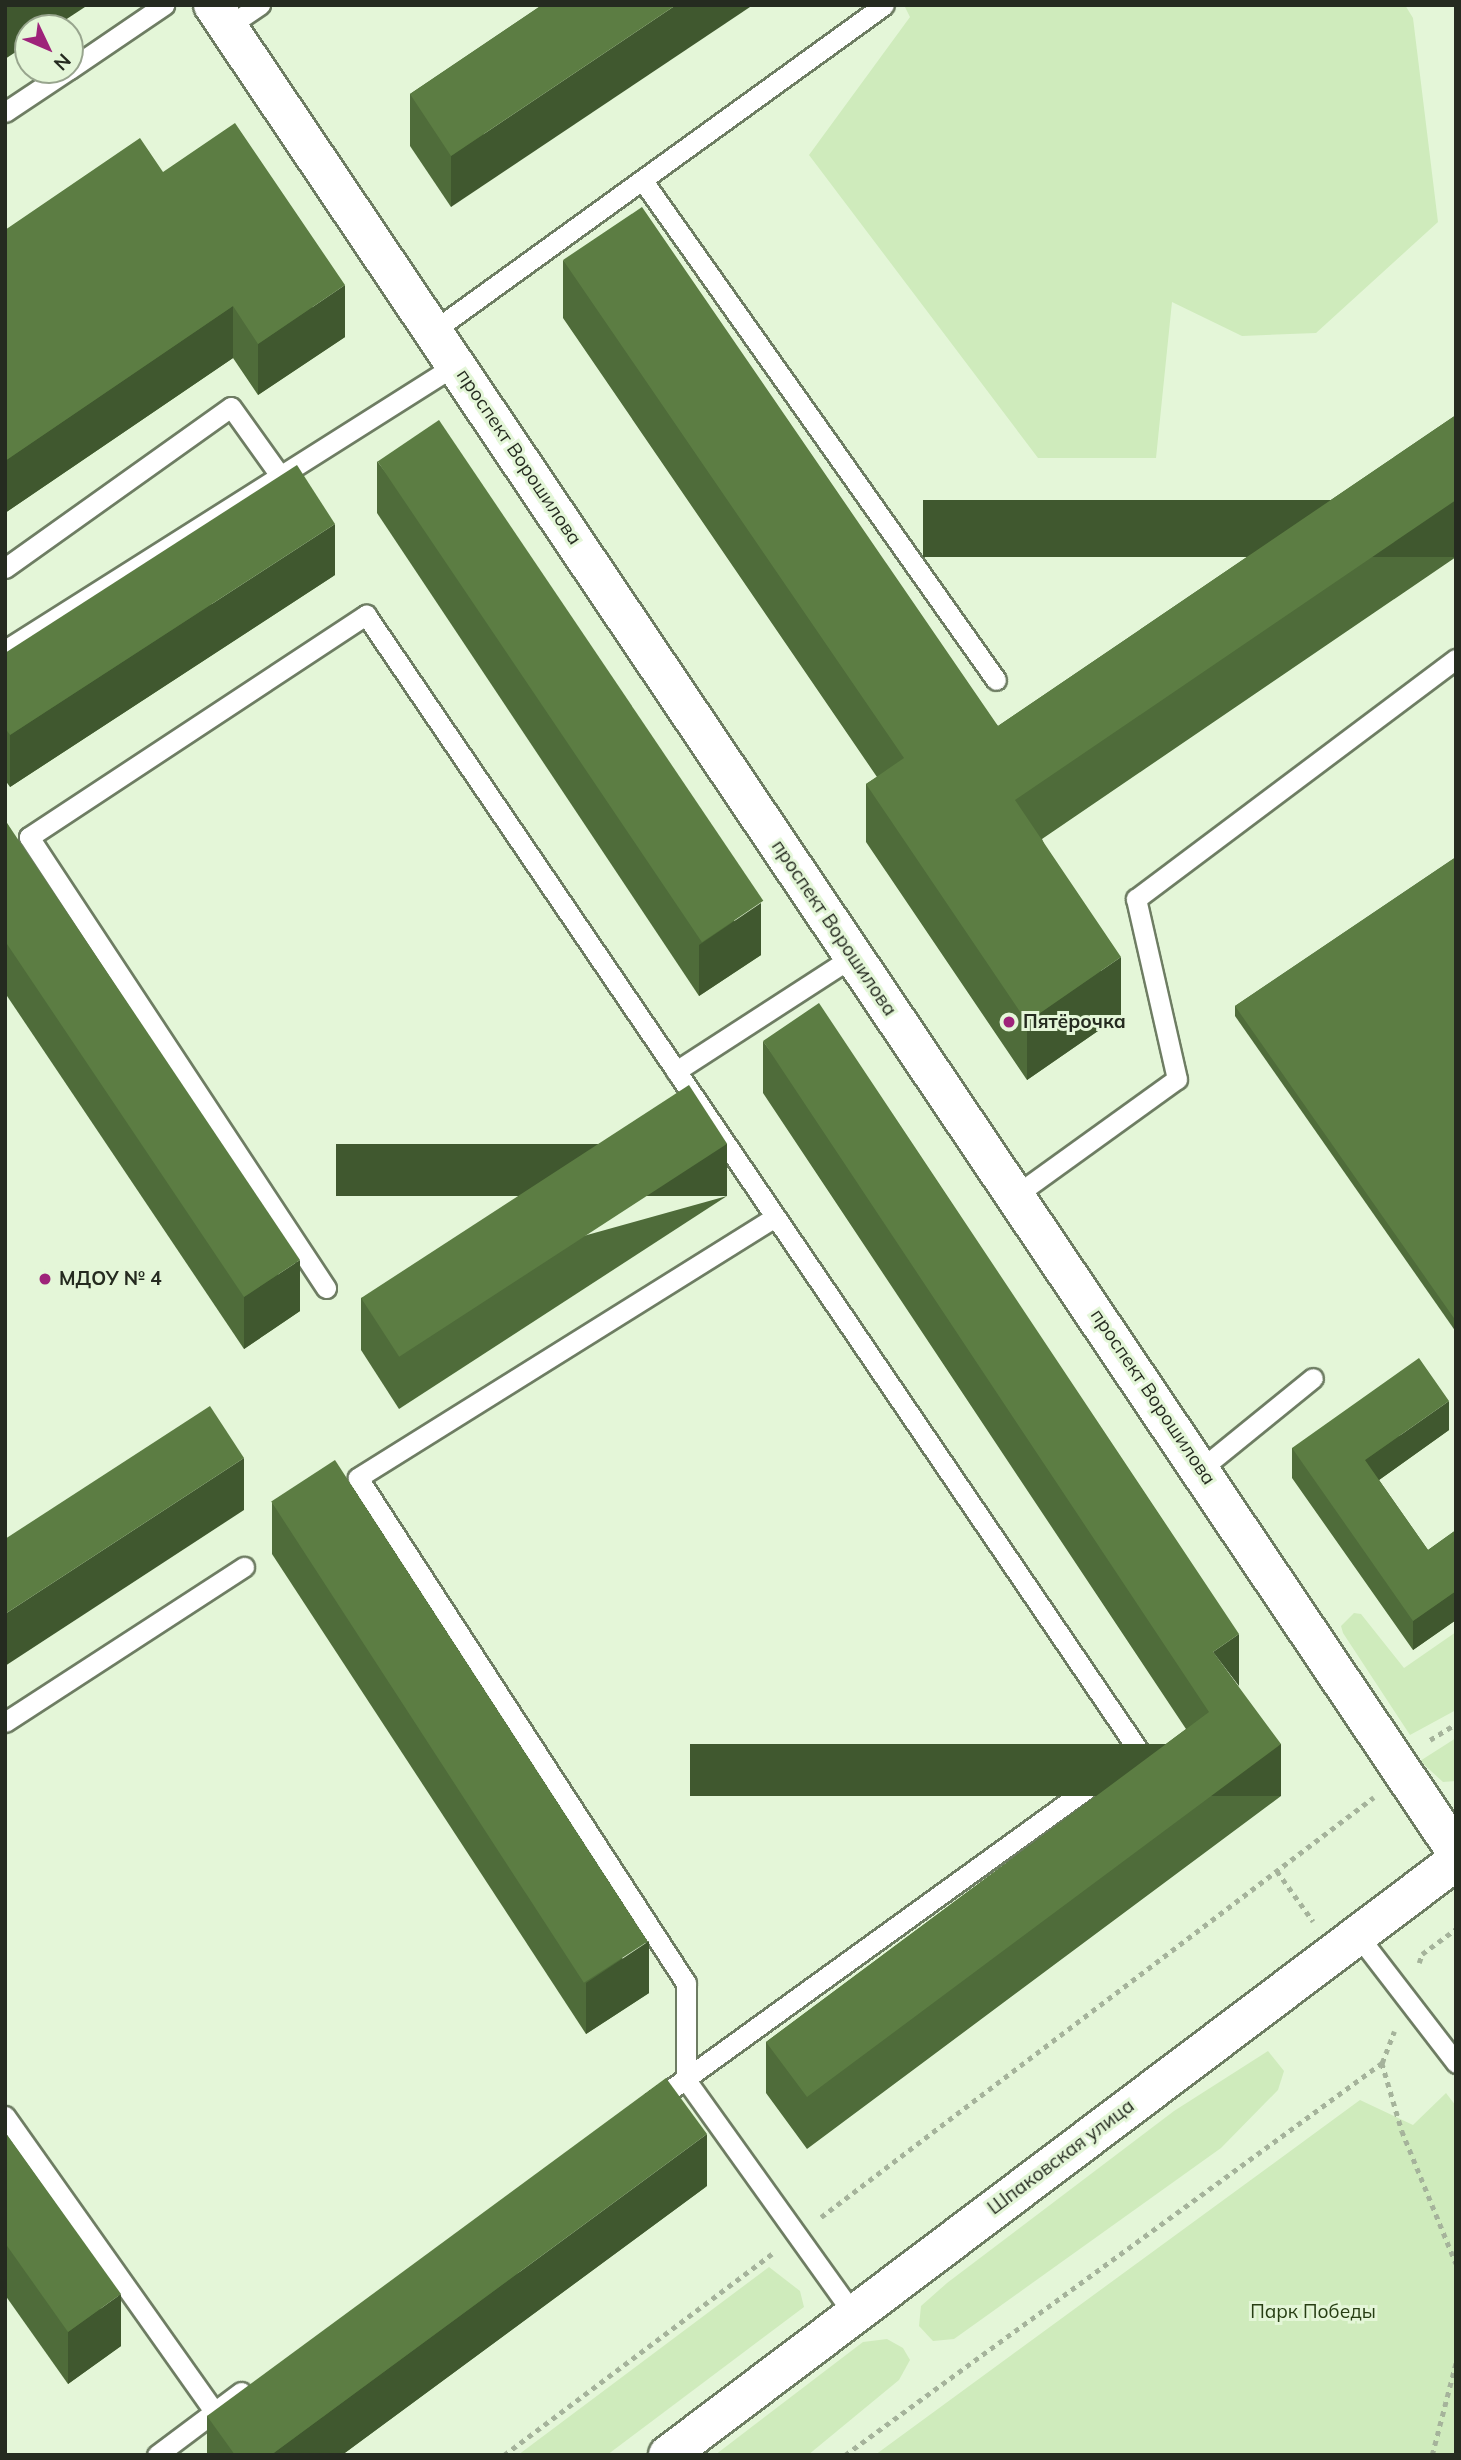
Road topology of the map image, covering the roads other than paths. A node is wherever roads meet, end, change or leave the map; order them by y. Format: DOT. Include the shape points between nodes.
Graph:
graph roads {
  1 [pos="164,5"];
  2 [pos="260,5"];
  3 [pos="884,5"];
  4 [pos="220,16"];
  5 [pos="84,59"];
  6 [pos="47,84"];
  7 [pos="5,112"];
  8 [pos="643,181"];
  9 [pos="433,331"];
  10 [pos="457,364"];
  11 [pos="279,474"];
  12 [pos="5,568"];
  13 [pos="5,650"];
  14 [pos="1456,659"];
  15 [pos="996,680"];
  16 [pos="852,957"];
  17 [pos="676,1070"];
  18 [pos="1016,1195"];
  19 [pos="775,1217"];
  20 [pos="327,1288"];
  21 [pos="1314,1378"];
  22 [pos="1201,1469"];
  23 [pos="244,1567"];
  24 [pos="5,1722"];
  25 [pos="1456,1851"];
  26 [pos="1456,1861"];
  27 [pos="1356,1933"];
  28 [pos="1456,2063"];
  29 [pos="686,2080"];
  30 [pos="5,2116"];
  31 [pos="630,2119"];
  32 [pos="854,2315"];
  33 [pos="259,2379"];
  34 [pos="214,2411"];
  35 [pos="157,2455"];
  36 [pos="668,2455"];
  1 -- 5 [label="lane"];
  2 -- 4 [label="lane"];
  3 -- 8 [label="lane"];
  4 -- 9 [label="street, проспект Ворошилова"];
  6 -- 7 [label="lane"];
  8 -- 9 [label="lane"];
  8 -- 15 [label="lane"];
  9 -- 10 [label="street, проспект Ворошилова"];
  10 -- 11 [label="lane"];
  10 -- 16 [label="street, проспект Ворошилова"];
  11 -- 12 [label="lane" via="231,407"];
  11 -- 13 [label="lane"];
  14 -- 18 [label="lane" via="1136,899 1177,1079"];
  16 -- 17 [label="lane"];
  16 -- 18 [label="street, проспект Ворошилова"];
  17 -- 19 [label="lane"];
  17 -- 20 [label="lane" via="366,615 29,837"];
  18 -- 22 [label="street, проспект Ворошилова"];
  19 -- 29 [label="lane" via="358,1478 686,1983"];
  19 -- 29 [label="lane" via="1139,1751"];
  21 -- 22 [label="lane"];
  22 -- 25 [label="street, проспект Ворошилова"];
  23 -- 24 [label="lane"];
  26 -- 27 [label="street, Шпаковская улица"];
  27 -- 28 [label="lane"];
  27 -- 32 [label="street, Шпаковская улица"];
  29 -- 31 [label="lane"];
  29 -- 32 [label="lane"];
  30 -- 34 [label="lane"];
  32 -- 36 [label="street, Шпаковская улица"];
  33 -- 34 [label="lane"];
  34 -- 35 [label="lane"];
}
